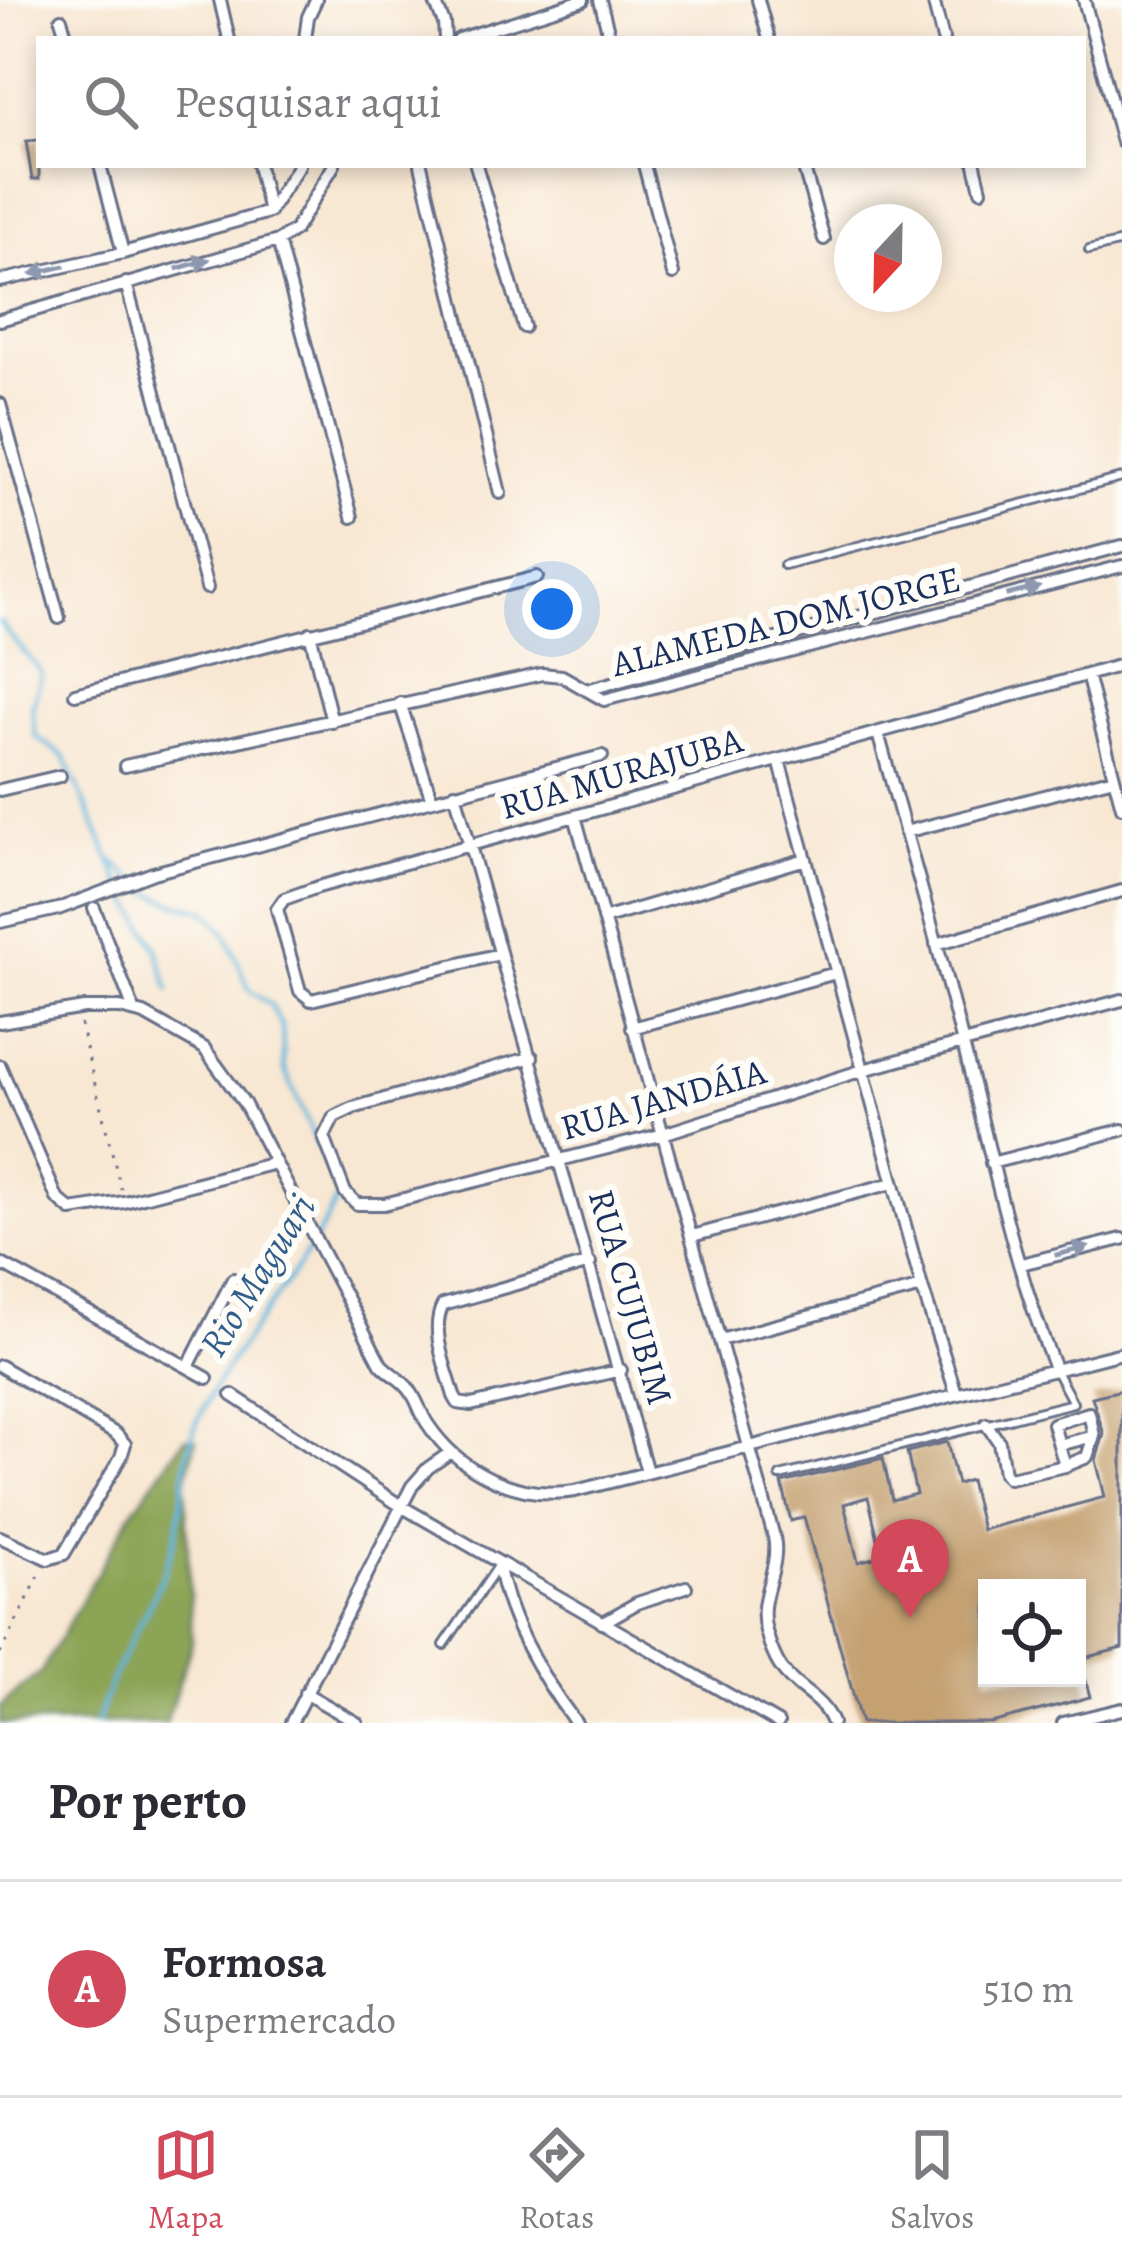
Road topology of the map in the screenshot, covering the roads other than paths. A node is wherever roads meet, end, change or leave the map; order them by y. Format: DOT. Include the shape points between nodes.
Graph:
graph roads {
  1 [pos="220,0"];
  2 [pos="316,0"];
  3 [pos="455,0"];
  4 [pos="583,0"];
  5 [pos="600,0"];
  6 [pos="758,0"];
  7 [pos="933,0"];
  8 [pos="1084,0"];
  9 [pos="436,2"];
  10 [pos="61,19"];
  11 [pos="66,36"];
  12 [pos="228,36"];
  13 [pos="305,36"];
  14 [pos="445,36"];
  15 [pos="469,36"];
  16 [pos="609,36"];
  17 [pos="768,36"];
  18 [pos="942,36"];
  19 [pos="1122,142"];
  20 [pos="101,168"];
  21 [pos="259,168"];
  22 [pos="297,168"];
  23 [pos="332,168"];
  24 [pos="422,168"];
  25 [pos="477,168"];
  26 [pos="645,168"];
  27 [pos="804,168"];
  28 [pos="976,168"];
  29 [pos="981,190"];
  30 [pos="269,212"];
  31 [pos="824,239"];
  32 [pos="278,241"];
  33 [pos="1122,242"];
  34 [pos="1089,250"];
  35 [pos="123,253"];
  36 [pos="673,274"];
  37 [pos="0,281"];
  38 [pos="126,283"];
  39 [pos="0,320"];
  40 [pos="524,327"];
  41 [pos="0,404"];
  42 [pos="1122,478"];
  43 [pos="500,493"];
  44 [pos="352,517"];
  45 [pos="1122,547"];
  46 [pos="784,566"];
  47 [pos="1122,566"];
  48 [pos="537,577"];
  49 [pos="207,589"];
  50 [pos="59,618"];
  51 [pos="310,633"];
  52 [pos="1122,665"];
  53 [pos="1088,675"];
  54 [pos="586,690"];
  55 [pos="75,694"];
  56 [pos="400,703"];
  57 [pos="332,722"];
  58 [pos="878,733"];
  59 [pos="602,756"];
  60 [pos="779,760"];
  61 [pos="125,766"];
  62 [pos="60,776"];
  63 [pos="1114,778"];
  64 [pos="0,790"];
  65 [pos="454,794"];
  66 [pos="432,800"];
  67 [pos="1122,807"];
  68 [pos="575,816"];
  69 [pos="905,832"];
  70 [pos="470,848"];
  71 [pos="806,859"];
  72 [pos="1122,891"];
  73 [pos="94,908"];
  74 [pos="603,919"];
  75 [pos="0,922"];
  76 [pos="936,944"];
  77 [pos="500,954"];
  78 [pos="836,973"];
  79 [pos="1122,1000"];
  80 [pos="134,1010"];
  81 [pos="0,1022"];
  82 [pos="632,1028"];
  83 [pos="963,1043"];
  84 [pos="532,1057"];
  85 [pos="0,1066"];
  86 [pos="862,1070"];
  87 [pos="1122,1130"];
  88 [pos="660,1135"];
  89 [pos="561,1160"];
  90 [pos="274,1163"];
  91 [pos="991,1163"];
  92 [pos="893,1183"];
  93 [pos="692,1236"];
  94 [pos="1122,1238"];
  95 [pos="0,1262"];
  96 [pos="590,1263"];
  97 [pos="1021,1264"];
  98 [pos="233,1279"];
  99 [pos="922,1287"];
  100 [pos="721,1340"];
  101 [pos="1122,1353"];
  102 [pos="0,1366"];
  103 [pos="188,1367"];
  104 [pos="621,1370"];
  105 [pos="1056,1371"];
  106 [pos="207,1378"];
  107 [pos="956,1393"];
  108 [pos="232,1395"];
  109 [pos="1073,1403"];
  110 [pos="1075,1418"];
  111 [pos="986,1424"];
  112 [pos="1094,1436"];
  113 [pos="1059,1445"];
  114 [pos="749,1446"];
  115 [pos="451,1452"];
  116 [pos="1065,1466"];
  117 [pos="647,1472"];
  118 [pos="780,1476"];
  119 [pos="401,1506"];
  120 [pos="0,1537"];
  121 [pos="499,1564"];
  122 [pos="686,1587"];
  123 [pos="602,1623"];
  124 [pos="444,1645"];
  125 [pos="305,1694"];
  126 [pos="1122,1709"];
  127 [pos="291,1723"];
  128 [pos="357,1723"];
  129 [pos="576,1723"];
  130 [pos="778,1723"];
  131 [pos="832,1723"];
  132 [pos="1063,1723"];
  1 -- 12 [label="street"];
  2 -- 13 [label="street"];
  3 -- 9 [label="street"];
  4 -- 15 [label="street"];
  5 -- 16 [label="street"];
  6 -- 17 [label="street"];
  7 -- 18 [label="street"];
  8 -- 19 [label="street"];
  9 -- 14 [label="street"];
  10 -- 11 [label="street"];
  20 -- 35 [label="street"];
  21 -- 30 [label="street"];
  22 -- 30 [label="street"];
  23 -- 32 [label="street" via="295,230"];
  24 -- 43 [label="street"];
  25 -- 40 [label="street"];
  26 -- 36 [label="street"];
  27 -- 31 [label="street"];
  28 -- 29 [label="street"];
  30 -- 35 [label="street"];
  38 -- 32 [label="street, one-way"];
  32 -- 44 [label="street"];
  33 -- 34 [label="lane"];
  35 -- 37 [label="street, one-way"];
  38 -- 39 [label="street"];
  38 -- 49 [label="street"];
  41 -- 50 [label="street"];
  42 -- 46 [label="lane"];
  45 -- 54 [label="street, ALAMEDA DOM JORGE"];
  54 -- 47 [label="street, ALAMEDA DOM JORGE, one-way" via="604,700"];
  48 -- 51 [label="street"];
  51 -- 55 [label="street"];
  51 -- 57 [label="street"];
  52 -- 53 [label="street, RUA MURAJUBA"];
  53 -- 58 [label="street, RUA MURAJUBA"];
  53 -- 63 [label="street"];
  54 -- 56 [label="street" via="542,674"];
  56 -- 57 [label="street"];
  56 -- 66 [label="street"];
  57 -- 61 [label="street"];
  58 -- 60 [label="street, RUA MURAJUBA"];
  58 -- 69 [label="street"];
  59 -- 65 [label="street"];
  60 -- 68 [label="street, RUA MURAJUBA"];
  60 -- 71 [label="street"];
  62 -- 64 [label="street"];
  63 -- 67 [label="street"];
  63 -- 69 [label="street"];
  65 -- 66 [label="street"];
  65 -- 70 [label="street, RUA CUJUBIM"];
  66 -- 75 [label="street"];
  68 -- 70 [label="street, RUA MURAJUBA"];
  68 -- 74 [label="street"];
  69 -- 76 [label="street"];
  70 -- 77 [label="street, RUA CUJUBIM"];
  70 -- 77 [label="street, RUA MURAJUBA" via="318,887 280,904 276,915 300,991 316,1001"];
  71 -- 74 [label="street"];
  71 -- 78 [label="street"];
  72 -- 76 [label="street"];
  73 -- 80 [label="street"];
  74 -- 82 [label="street"];
  76 -- 83 [label="street"];
  77 -- 84 [label="street, RUA CUJUBIM"];
  78 -- 82 [label="street"];
  78 -- 86 [label="street"];
  79 -- 83 [label="street, RUA JANDÁIA"];
  80 -- 81 [label="street" via="76,1009"];
  80 -- 90 [label="street" via="211,1054"];
  82 -- 88 [label="street"];
  83 -- 86 [label="street, RUA JANDÁIA"];
  83 -- 91 [label="street"];
  84 -- 89 [label="street, RUA CUJUBIM"];
  84 -- 89 [label="street, RUA JANDÁIA" via="342,1112 324,1137 345,1192 361,1205"];
  85 -- 90 [label="street" via="64,1208 124,1202"];
  86 -- 88 [label="street, RUA JANDÁIA"];
  86 -- 92 [label="street"];
  87 -- 91 [label="street"];
  88 -- 89 [label="street, RUA JANDÁIA"];
  88 -- 93 [label="street"];
  89 -- 96 [label="street, RUA CUJUBIM"];
  90 -- 115 [label="street" via="381,1364 409,1388"];
  91 -- 97 [label="street"];
  92 -- 93 [label="street"];
  92 -- 99 [label="street"];
  93 -- 100 [label="street"];
  97 -- 94 [label="street, one-way"];
  95 -- 103 [label="street"];
  96 -- 104 [label="street, RUA CUJUBIM"];
  96 -- 104 [label="street" via="449,1302 437,1318 458,1402"];
  97 -- 105 [label="street"];
  98 -- 103 [label="street"];
  99 -- 100 [label="street"];
  99 -- 107 [label="street"];
  100 -- 114 [label="street"];
  101 -- 105 [label="street"];
  102 -- 120 [label="street" via="116,1434 125,1448 58,1558"];
  103 -- 106 [label="street"];
  104 -- 117 [label="street, RUA CUJUBIM"];
  105 -- 107 [label="street"];
  105 -- 109 [label="lane"];
  107 -- 114 [label="street"];
  108 -- 119 [label="street"];
  109 -- 110 [label="street"];
  109 -- 111 [label="lane"];
  110 -- 112 [label="street" via="1089,1413"];
  110 -- 113 [label="street" via="1053,1424"];
  111 -- 116 [label="street" via="1009,1478"];
  111 -- 118 [label="lane"];
  112 -- 113 [label="street"];
  112 -- 116 [label="street" via="1087,1457"];
  113 -- 116 [label="street"];
  114 -- 117 [label="street"];
  114 -- 131 [label="street" via="777,1550 765,1628 785,1674"];
  115 -- 117 [label="street" via="511,1487 558,1494"];
  115 -- 119 [label="street" via="419,1476"];
  119 -- 121 [label="street"];
  119 -- 125 [label="street"];
  121 -- 123 [label="street"];
  121 -- 124 [label="lane"];
  121 -- 129 [label="street" via="537,1662"];
  122 -- 123 [label="street"];
  123 -- 130 [label="street"];
  125 -- 127 [label="street"];
  125 -- 128 [label="street"];
  126 -- 132 [label="street"];
}
